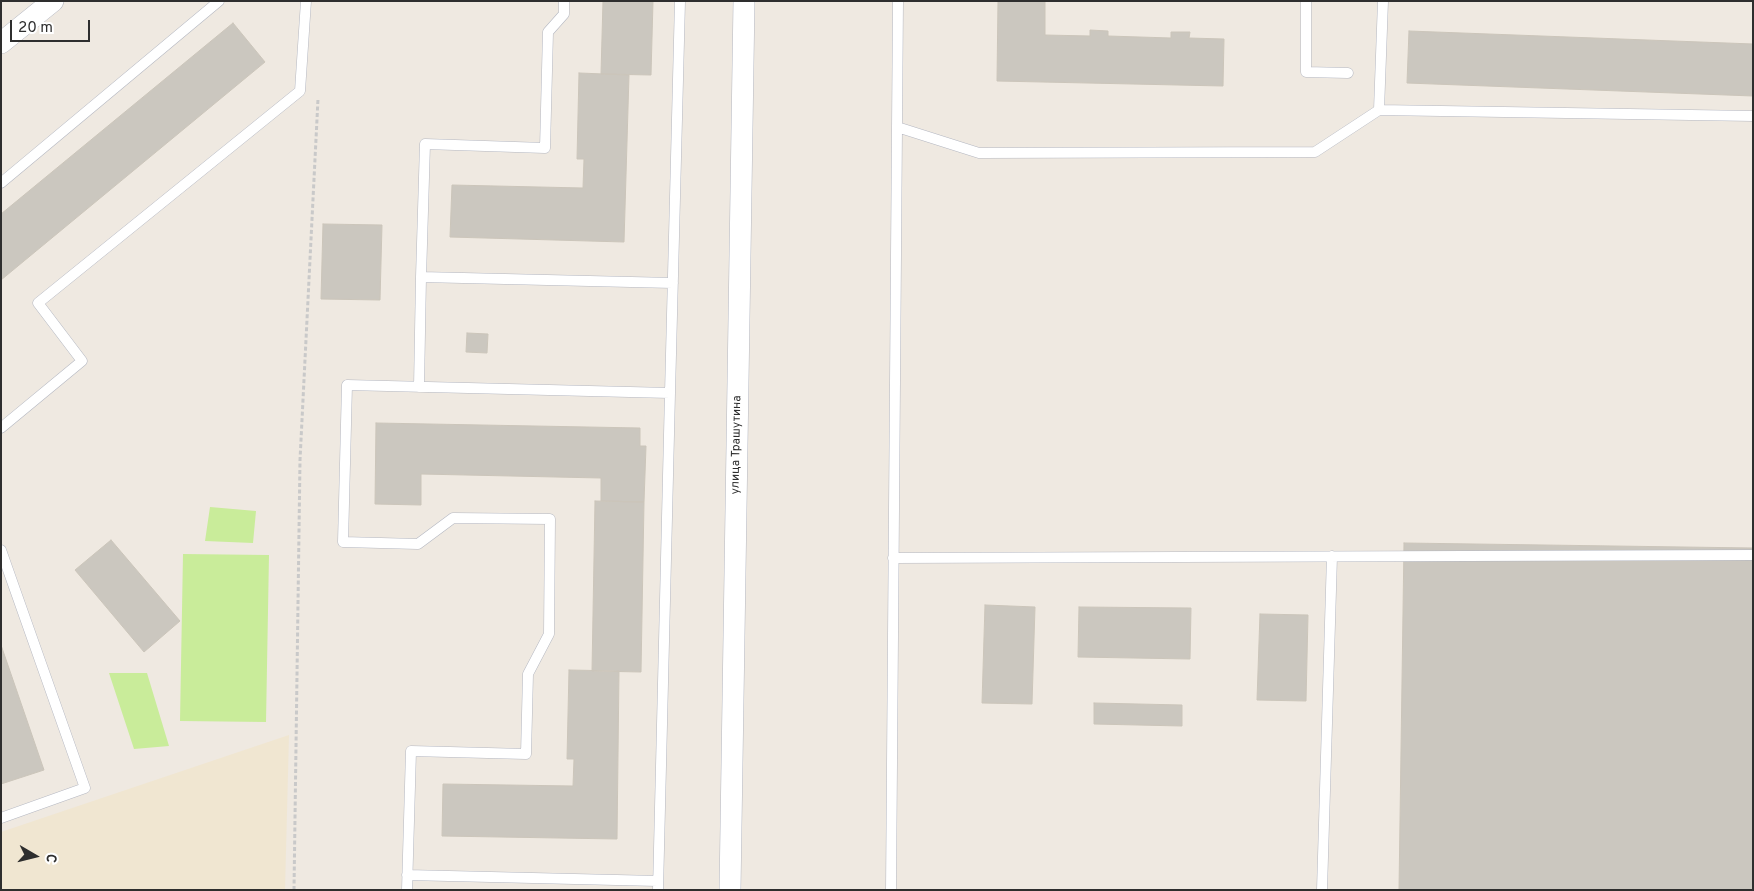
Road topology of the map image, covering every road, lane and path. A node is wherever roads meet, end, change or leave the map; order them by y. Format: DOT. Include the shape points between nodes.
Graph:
graph roads {
  1 [pos="53,1"];
  2 [pos="219,1"];
  3 [pos="306,1"];
  4 [pos="564,1"];
  5 [pos="680,1"];
  6 [pos="744,1"];
  7 [pos="898,1"];
  8 [pos="1306,1"];
  9 [pos="1383,1"];
  10 [pos="1,43"];
  11 [pos="1348,73"];
  12 [pos="318,91"];
  13 [pos="1379,110"];
  14 [pos="1753,116"];
  15 [pos="897,127"];
  16 [pos="1,182"];
  17 [pos="422,277"];
  18 [pos="673,284"];
  19 [pos="419,387"];
  20 [pos="670,393"];
  21 [pos="1,428"];
  22 [pos="1,550"];
  23 [pos="1332,556"];
  24 [pos="1753,556"];
  25 [pos="894,558"];
  26 [pos="1,818"];
  27 [pos="407,875"];
  28 [pos="658,886"];
  29 [pos="294,890"];
  30 [pos="407,890"];
  31 [pos="730,890"];
  32 [pos="891,890"];
  33 [pos="1322,890"];
  1 -- 10 [label="street"];
  2 -- 16 [label="lane"];
  3 -- 21 [label="lane" via="300,91 38,304 82,361"];
  4 -- 17 [label="lane" via="564,14 548,32 545,148 425,144"];
  5 -- 18 [label="lane"];
  6 -- 31 [label="street, улица Трашутина"];
  7 -- 15 [label="lane"];
  8 -- 11 [label="lane" via="1306,72"];
  9 -- 13 [label="lane"];
  12 -- 29 [label="path" via="300,460"];
  13 -- 14 [label="lane"];
  13 -- 15 [label="lane" via="1315,152 979,153"];
  15 -- 25 [label="lane"];
  17 -- 18 [label="lane"];
  17 -- 19 [label="lane"];
  18 -- 20 [label="lane"];
  19 -- 20 [label="lane"];
  19 -- 27 [label="lane" via="347,385 343,542 418,544 453,518 550,519 549,634 528,674 526,754 411,751"];
  20 -- 28 [label="lane"];
  22 -- 26 [label="lane" via="85,788"];
  23 -- 24 [label="lane"];
  23 -- 25 [label="lane"];
  23 -- 33 [label="lane"];
  25 -- 32 [label="lane"];
  27 -- 28 [label="lane"];
  27 -- 30 [label="lane"];
}
